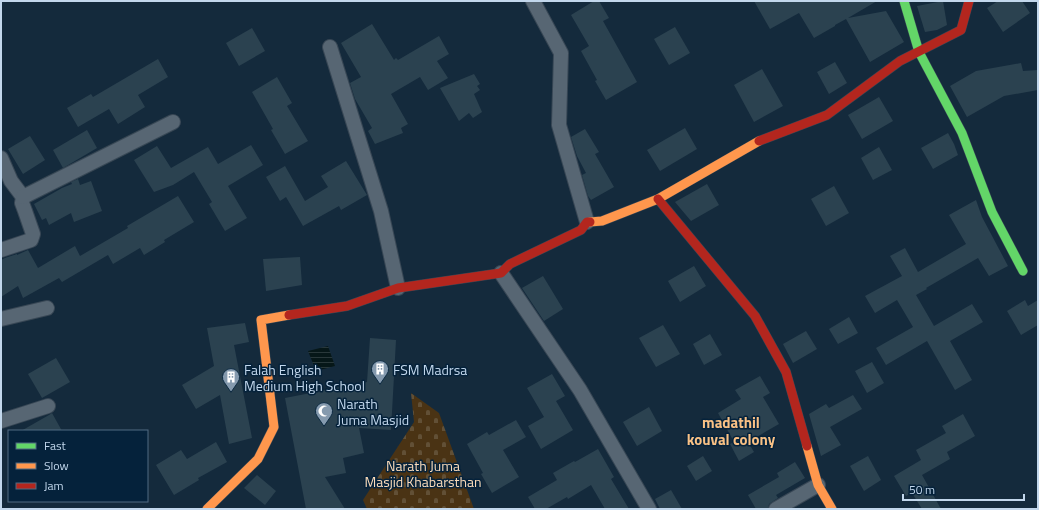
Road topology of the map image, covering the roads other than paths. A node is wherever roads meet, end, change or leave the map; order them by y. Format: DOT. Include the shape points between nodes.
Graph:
graph roads {
  1 [pos="533,1"];
  2 [pos="904,1"];
  3 [pos="969,1"];
  4 [pos="330,47"];
  5 [pos="919,52"];
  6 [pos="173,122"];
  7 [pos="1,158"];
  8 [pos="23,197"];
  9 [pos="658,199"];
  10 [pos="587,222"];
  11 [pos="1,250"];
  12 [pos="1023,271"];
  13 [pos="501,273"];
  14 [pos="398,288"];
  15 [pos="47,308"];
  16 [pos="1,319"];
  17 [pos="48,406"];
  18 [pos="1,421"];
  19 [pos="818,485"];
  20 [pos="207,509"];
  21 [pos="649,509"];
  22 [pos="776,509"];
  23 [pos="832,509"];
  1 -- 10 [label="street" via="561,53 559,126"];
  2 -- 5 [label="street"];
  3 -- 5 [label="street" via="961,30"];
  4 -- 14 [label="street" via="381,211"];
  5 -- 9 [label="street" via="900,61 826,115 763,139"];
  5 -- 12 [label="street" via="962,134 992,212"];
  6 -- 8 [label="street"];
  7 -- 8 [label="street" via="11,181"];
  8 -- 11 [label="street" via="22,203 33,234 31,240"];
  9 -- 10 [label="street" via="602,221"];
  9 -- 19 [label="street" via="755,316 786,372"];
  10 -- 13 [label="street" via="581,230 510,264"];
  13 -- 14 [label="street"];
  13 -- 21 [label="street" via="580,390"];
  14 -- 20 [label="street" via="347,306 261,320 274,427 258,459"];
  15 -- 16 [label="street"];
  17 -- 18 [label="street"];
  19 -- 22 [label="street"];
  19 -- 23 [label="street"];
}
